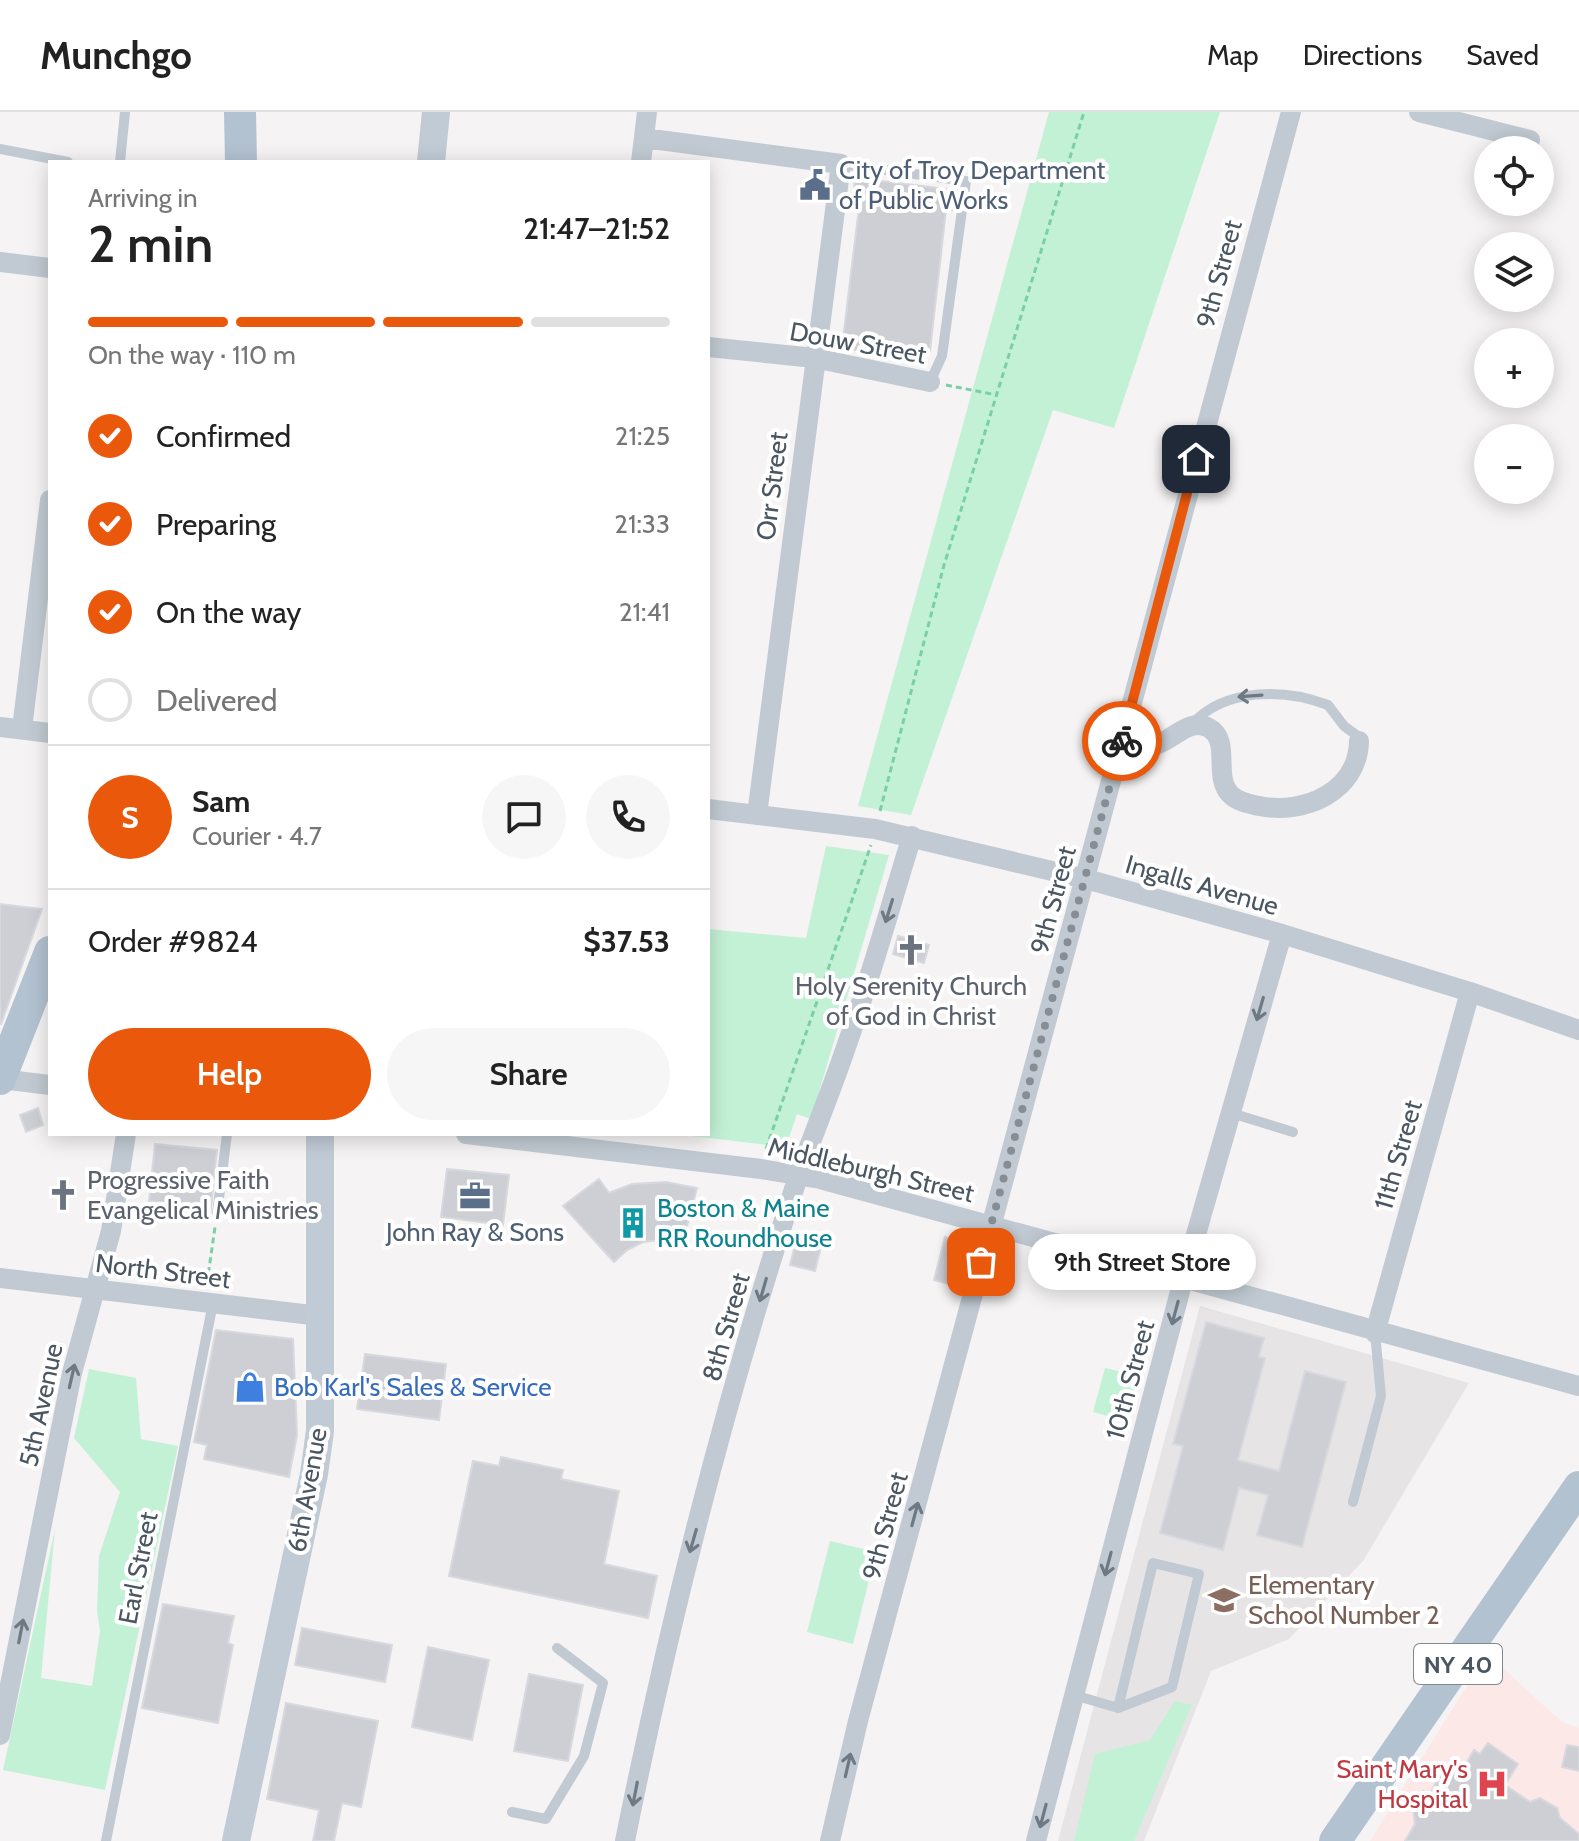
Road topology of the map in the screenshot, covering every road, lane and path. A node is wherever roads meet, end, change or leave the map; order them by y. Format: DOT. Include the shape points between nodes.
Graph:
graph roads {
  1 [pos="125,112"];
  2 [pos="240,112"];
  3 [pos="436,112"];
  4 [pos="647,112"];
  5 [pos="1291,112"];
  6 [pos="1419,112"];
  7 [pos="1084,113"];
  8 [pos="1514,136"];
  9 [pos="644,138"];
  10 [pos="0,149"];
  11 [pos="58,160"];
  12 [pos="120,160"];
  13 [pos="241,160"];
  14 [pos="431,160"];
  15 [pos="641,160"];
  16 [pos="841,164"];
  17 [pos="0,262"];
  18 [pos="48,268"];
  19 [pos="710,347"];
  20 [pos="814,358"];
  21 [pos="930,382"];
  22 [pos="998,395"];
  23 [pos="48,516"];
  24 [pos="1191,726"];
  25 [pos="0,727"];
  26 [pos="22,729"];
  27 [pos="48,733"];
  28 [pos="1359,741"];
  29 [pos="1121,743"];
  30 [pos="710,809"];
  31 [pos="757,815"];
  32 [pos="875,829"];
  33 [pos="912,836"];
  34 [pos="1086,879"];
  35 [pos="1282,934"];
  36 [pos="48,957"];
  37 [pos="1470,992"];
  38 [pos="1579,1030"];
  39 [pos="0,1079"];
  40 [pos="48,1085"];
  41 [pos="1231,1113"];
  42 [pos="1293,1132"];
  43 [pos="126,1136"];
  44 [pos="227,1136"];
  45 [pos="320,1136"];
  46 [pos="519,1137"];
  47 [pos="766,1149"];
  48 [pos="799,1175"];
  49 [pos="217,1214"];
  50 [pos="991,1225"];
  51 [pos="0,1278"];
  52 [pos="1183,1280"];
  53 [pos="94,1289"];
  54 [pos="209,1303"];
  55 [pos="320,1316"];
  56 [pos="1375,1333"];
  57 [pos="1579,1386"];
  58 [pos="1579,1487"];
  59 [pos="1353,1502"];
  60 [pos="557,1648"];
  61 [pos="1074,1695"];
  62 [pos="1118,1708"];
  63 [pos="0,1735"];
  64 [pos="512,1812"];
  65 [pos="106,1841"];
  66 [pos="236,1841"];
  67 [pos="625,1841"];
  68 [pos="830,1841"];
  69 [pos="1036,1841"];
  70 [pos="1335,1841"];
  1 -- 12 [label="lane"];
  2 -- 13 [label="main road"];
  3 -- 14 [label="street"];
  4 -- 9 [label="street"];
  5 -- 29 [label="street, 9th Street"];
  6 -- 8 [label="street"];
  7 -- 22 [label="path"];
  9 -- 15 [label="street"];
  9 -- 16 [label="street"];
  10 -- 11 [label="lane"];
  16 -- 20 [label="street, Orr Street"];
  16 -- 21 [label="lane" via="966,181 942,356"];
  17 -- 18 [label="street"];
  19 -- 20 [label="street, Douw Street"];
  20 -- 21 [label="street, Douw Street"];
  20 -- 31 [label="street, Orr Street"];
  21 -- 22 [label="path, Douw Street"];
  22 -- 32 [label="path" via="944,565"];
  23 -- 26 [label="street"];
  28 -- 24 [label="lane, one-way" via="1319,701 1244,695 1204,712"];
  24 -- 28 [label="street" via="1215,734 1220,777 1232,797 1267,808 1298,807 1332,793 1355,764"];
  24 -- 29 [label="street" via="1150,746"];
  25 -- 26 [label="street"];
  26 -- 27 [label="street"];
  29 -- 34 [label="street, 9th Street"];
  30 -- 31 [label="street, Ingalls Avenue"];
  31 -- 32 [label="street, Ingalls Avenue"];
  32 -- 33 [label="street, Ingalls Avenue"];
  32 -- 47 [label="path"];
  33 -- 34 [label="street, Ingalls Avenue"];
  33 -- 48 [label="street, 8th Street, one-way" via="846,1047"];
  34 -- 35 [label="street, Ingalls Avenue"];
  34 -- 50 [label="street, 9th Street"];
  35 -- 37 [label="street, Ingalls Avenue"];
  35 -- 41 [label="street, 10th Street, one-way"];
  36 -- 39 [label="main road"];
  37 -- 38 [label="street, Ingalls Avenue"];
  37 -- 56 [label="street, 11th Street"];
  39 -- 40 [label="street"];
  41 -- 42 [label="lane"];
  41 -- 52 [label="street, 10th Street"];
  43 -- 53 [label="street, 5th Avenue" via="111,1231"];
  44 -- 49 [label="lane"];
  45 -- 55 [label="street, 6th Avenue"];
  46 -- 48 [label="street, Middleburgh Street"];
  48 -- 50 [label="street, Middleburgh Street"];
  48 -- 67 [label="street, 8th Street, one-way" via="682,1583"];
  49 -- 54 [label="path"];
  50 -- 52 [label="street, Middleburgh Street"];
  68 -- 50 [label="street, 9th Street, one-way"];
  51 -- 53 [label="street, North Street"];
  52 -- 56 [label="street, Middleburgh Street"];
  52 -- 61 [label="street, 10th Street, one-way"];
  53 -- 54 [label="street, North Street"];
  63 -- 53 [label="street, 5th Avenue, one-way" via="72,1373"];
  54 -- 55 [label="street, North Street"];
  54 -- 65 [label="lane, Earl Street"];
  55 -- 66 [label="street, 6th Avenue" via="320,1431 314,1474"];
  56 -- 57 [label="street, Middleburgh Street"];
  56 -- 59 [label="lane" via="1381,1396"];
  58 -- 70 [label="main road, NY 40"];
  60 -- 64 [label="lane" via="603,1683 584,1756 546,1819"];
  61 -- 62 [label="lane"];
  61 -- 69 [label="street, 10th Street, one-way"];
  62 -- 62 [label="lane" via="1153,1563 1199,1574 1172,1687"];
}
